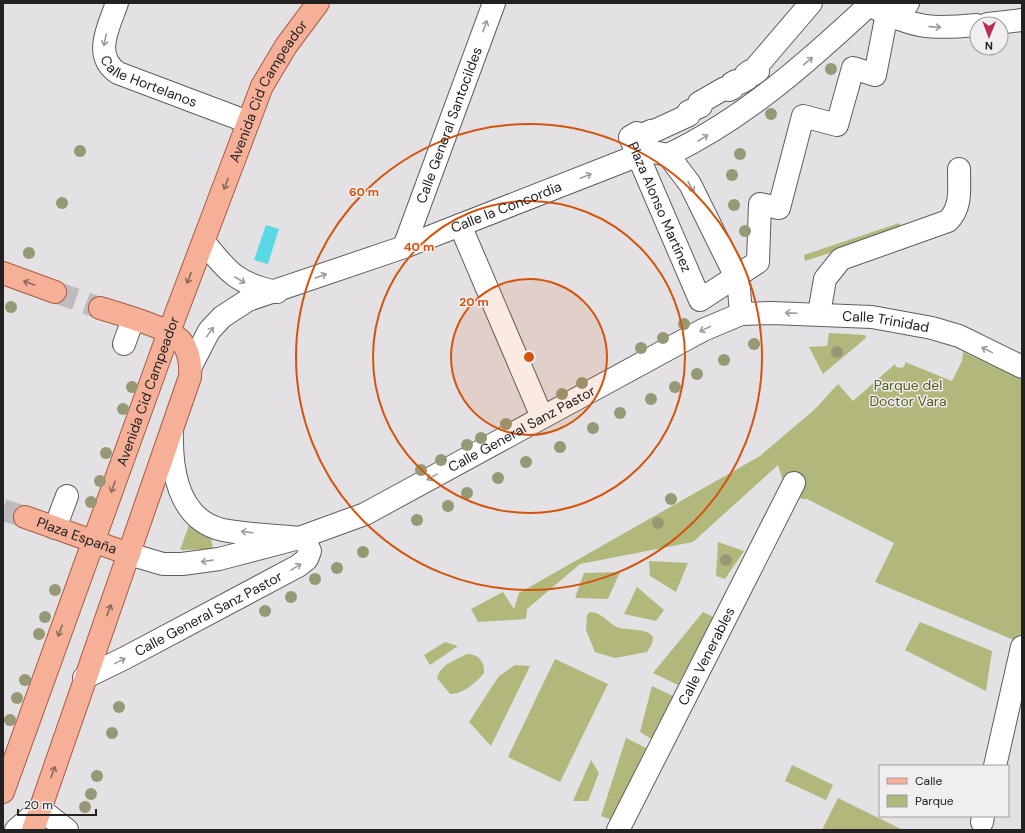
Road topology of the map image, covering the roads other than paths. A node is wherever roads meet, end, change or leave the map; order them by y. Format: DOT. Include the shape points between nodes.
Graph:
graph roads {
  1 [pos="117,3"];
  2 [pos="318,3"];
  3 [pos="494,3"];
  4 [pos="810,3"];
  5 [pos="886,8"];
  6 [pos="1022,20"];
  7 [pos="1009,22"];
  8 [pos="969,26"];
  9 [pos="248,122"];
  10 [pos="639,155"];
  11 [pos="668,155"];
  12 [pos="959,169"];
  13 [pos="460,225"];
  14 [pos="204,242"];
  15 [pos="404,247"];
  16 [pos="3,274"];
  17 [pos="735,277"];
  18 [pos="55,292"];
  19 [pos="276,292"];
  20 [pos="100,308"];
  21 [pos="741,314"];
  22 [pos="819,314"];
  23 [pos="169,332"];
  24 [pos="191,366"];
  25 [pos="1022,367"];
  26 [pos="542,417"];
  27 [pos="172,431"];
  28 [pos="794,482"];
  29 [pos="25,517"];
  30 [pos="299,538"];
  31 [pos="93,541"];
  32 [pos="129,554"];
  33 [pos="1022,647"];
  34 [pos="84,678"];
  35 [pos="995,765"];
  36 [pos="3,792"];
  37 [pos="40,809"];
  38 [pos="16,830"];
  39 [pos="33,830"];
  40 [pos="67,830"];
  41 [pos="618,830"];
  1 -- 9 [label="street, Calle Hortelanos, one-way" via="103,48 110,68"];
  2 -- 9 [label="main road, Avenida Cid Campeador" via="272,68"];
  15 -- 3 [label="street, Calle General Santocildes, one-way"];
  4 -- 10 [label="street, Plaza Alonso Martínez" via="757,66 758,71 754,74 746,74 747,79 740,83 732,83 733,88 725,88 699,103 701,106 688,112 689,114 652,132 630,137"];
  5 -- 8 [label="street, one-way" via="916,26 940,28"];
  11 -- 5 [label="street, Plaza Alonso Martínez, one-way" via="698,141 746,110 808,61"];
  5 -- 17 [label="street, Plaza Alonso Martínez" via="875,75 853,68 836,125 803,116 779,208 760,204 758,262"];
  6 -- 7 [label="street"];
  9 -- 14 [label="main road, Avenida Cid Campeador, one-way"];
  10 -- 11 [label="street, Calle la Concordia" via="653,152"];
  13 -- 10 [label="street, Calle la Concordia, one-way"];
  10 -- 17 [label="street, Plaza Alonso Martínez" via="700,300"];
  11 -- 17 [label="street, Plaza Alonso Martínez, one-way" via="690,184"];
  12 -- 22 [label="street" via="959,204 955,215 948,222 841,259 824,279"];
  13 -- 15 [label="street, Calle la Concordia"];
  13 -- 26 [label="street"];
  14 -- 19 [label="street, one-way" via="226,270 240,280 257,288"];
  14 -- 23 [label="main road, Avenida Cid Campeador, one-way"];
  19 -- 15 [label="street, Calle la Concordia, one-way"];
  18 -- 16 [label="main road, one-way"];
  17 -- 21 [label="street, Plaza Alonso Martínez" via="739,289"];
  24 -- 19 [label="street, Calle la Concordia, one-way" via="210,330 222,317 248,300"];
  20 -- 23 [label="main road" via="129,329"];
  22 -- 21 [label="street, Calle Trinidad, one-way"];
  21 -- 26 [label="street, Calle General Sanz Pastor, one-way" via="703,330"];
  25 -- 22 [label="street, Calle Trinidad, one-way" via="959,336 932,328 872,317"];
  23 -- 24 [label="main road" via="184,346"];
  23 -- 31 [label="main road, Avenida Cid Campeador, one-way"];
  24 -- 27 [label="main road" via="190,377"];
  26 -- 30 [label="street, Calle General Sanz Pastor, one-way" via="365,514"];
  30 -- 27 [label="street, Calle General Sanz Pastor, one-way" via="223,530 194,514 186,503 176,479"];
  27 -- 32 [label="main road"];
  28 -- 41 [label="street, Calle Venerables"];
  29 -- 31 [label="main road, Plaza España" via="61,513"];
  30 -- 32 [label="street, Calle General Sanz Pastor, one-way" via="219,559 182,564 163,564"];
  34 -- 30 [label="street, Calle General Sanz Pastor, one-way" via="298,566 307,559 310,551 306,543"];
  31 -- 32 [label="main road, Plaza España"];
  31 -- 36 [label="main road, Avenida Cid Campeador, one-way"];
  34 -- 32 [label="main road, one-way"];
  33 -- 35 [label="street"];
  37 -- 34 [label="main road, one-way"];
  37 -- 38 [label="street"];
  37 -- 39 [label="main road"];
  37 -- 40 [label="street"];
}
